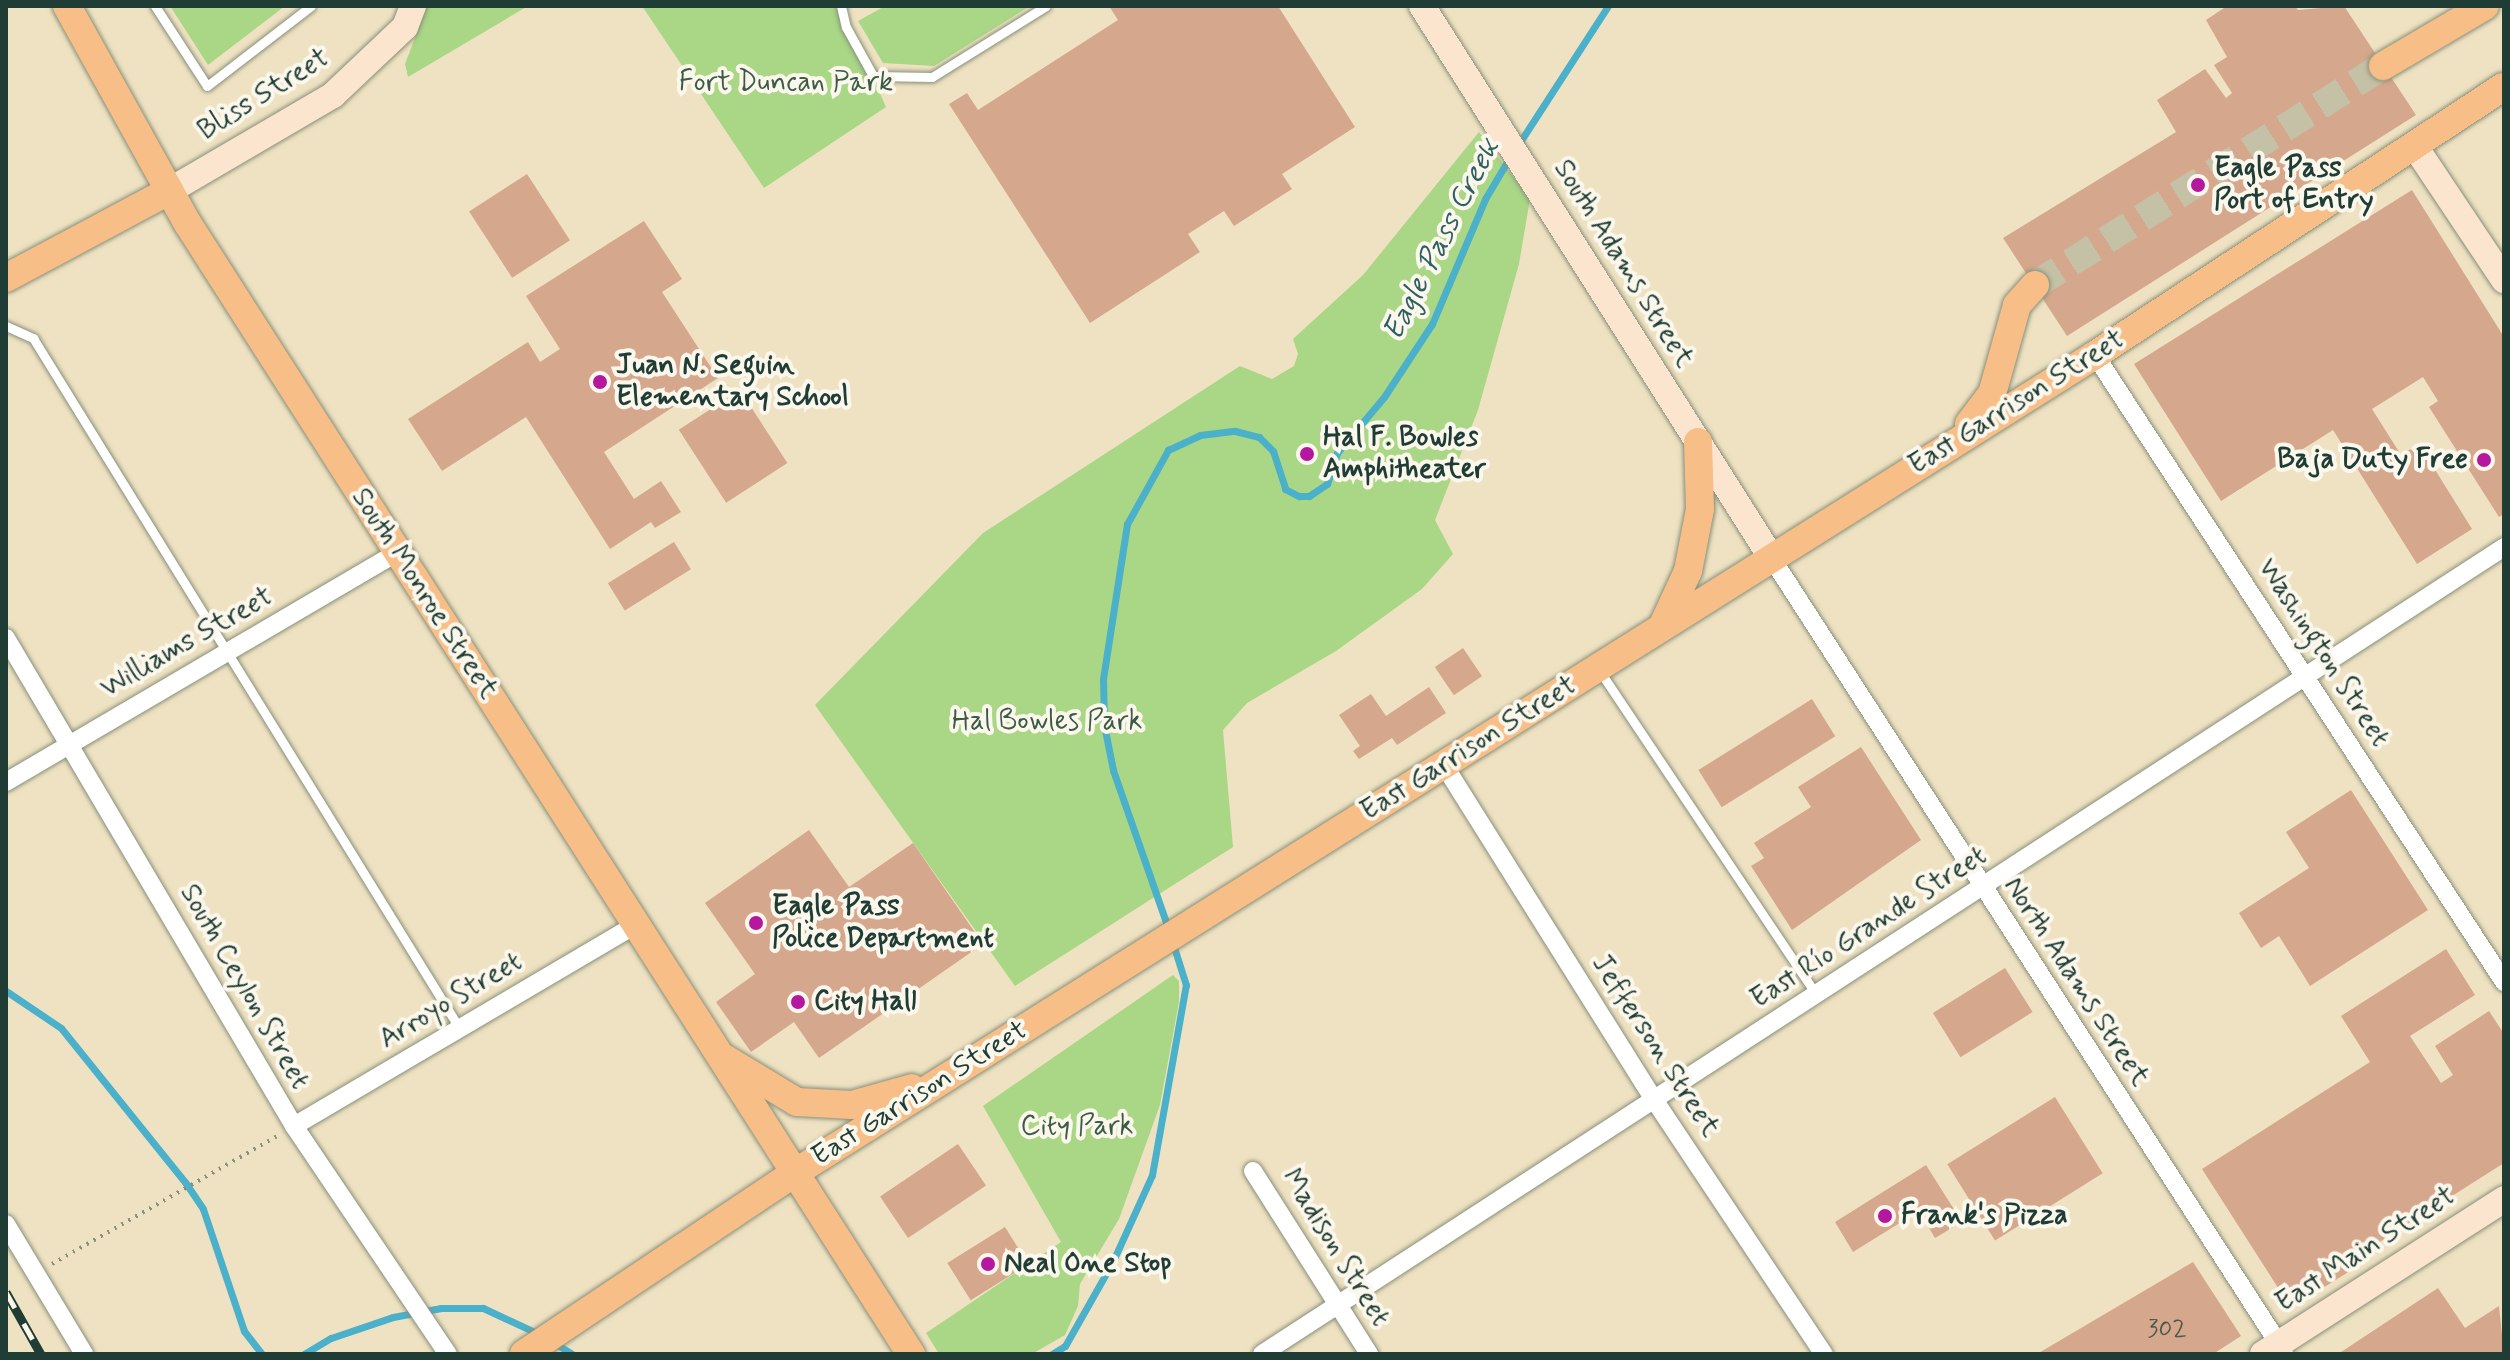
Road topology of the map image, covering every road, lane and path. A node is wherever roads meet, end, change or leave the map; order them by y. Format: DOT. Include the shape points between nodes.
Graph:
graph roads {
  1 [pos="67,6"];
  2 [pos="155,6"];
  3 [pos="311,6"];
  4 [pos="413,6"];
  5 [pos="841,6"];
  6 [pos="1046,6"];
  7 [pos="1422,6"];
  8 [pos="2485,6"];
  9 [pos="2383,66"];
  10 [pos="2503,87"];
  11 [pos="2416,148"];
  12 [pos="169,191"];
  13 [pos="6,278"];
  14 [pos="2504,280"];
  15 [pos="2035,285"];
  16 [pos="6,326"];
  17 [pos="2095,355"];
  18 [pos="1955,440"];
  19 [pos="1698,442"];
  20 [pos="2504,547"];
  21 [pos="397,553"];
  22 [pos="1771,557"];
  23 [pos="1663,625"];
  24 [pos="6,638"];
  25 [pos="227,652"];
  26 [pos="1597,667"];
  27 [pos="2305,675"];
  28 [pos="69,744"];
  29 [pos="1444,765"];
  30 [pos="6,782"];
  31 [pos="1981,888"];
  32 [pos="637,924"];
  33 [pos="2504,982"];
  34 [pos="1817,996"];
  35 [pos="460,1029"];
  36 [pos="719,1055"];
  37 [pos="943,1079"];
  38 [pos="1653,1098"];
  39 [pos="294,1126"];
  40 [pos="1253,1171"];
  41 [pos="793,1174"];
  42 [pos="2504,1199"];
  43 [pos="6,1224"];
  44 [pos="36,1272"];
  45 [pos="1337,1305"];
  46 [pos="2276,1351"];
  47 [pos="84,1354"];
  48 [pos="448,1354"];
  49 [pos="524,1354"];
  50 [pos="911,1354"];
  51 [pos="1262,1354"];
  52 [pos="1369,1354"];
  53 [pos="1824,1354"];
  1 -- 12 [label="main road, South Monroe Street"];
  2 -- 3 [label="lane" via="207,86"];
  4 -- 12 [label="street, Bliss Street" via="405,27 333,95"];
  5 -- 6 [label="lane" via="846,27 873,76 932,77"];
  7 -- 19 [label="street, South Adams Street"];
  8 -- 9 [label="main road"];
  10 -- 11 [label="main road, East Garrison Street"];
  11 -- 14 [label="street"];
  11 -- 17 [label="main road, East Garrison Street"];
  12 -- 13 [label="main road"];
  12 -- 21 [label="main road, South Monroe Street"];
  15 -- 18 [label="main road" via="2017,305 1992,394"];
  16 -- 25 [label="lane" via="33,338"];
  17 -- 18 [label="main road, East Garrison Street"];
  17 -- 27 [label="street, Washington Street"];
  18 -- 22 [label="main road, East Garrison Street"];
  19 -- 22 [label="street, South Adams Street"];
  19 -- 23 [label="main road" via="1700,509 1688,571"];
  20 -- 27 [label="street, East Río Grande Street"];
  21 -- 25 [label="street, Williams Street"];
  21 -- 32 [label="main road, South Monroe Street"];
  22 -- 23 [label="main road, East Garrison Street"];
  22 -- 31 [label="street, North Adams Street"];
  23 -- 26 [label="main road, East Garrison Street"];
  24 -- 28 [label="street, South Ceylon Street"];
  25 -- 28 [label="street, Williams Street"];
  25 -- 35 [label="lane"];
  26 -- 29 [label="main road, East Garrison Street"];
  26 -- 34 [label="lane"];
  27 -- 31 [label="street, East Río Grande Street"];
  27 -- 33 [label="street, Washington Street"];
  28 -- 30 [label="street, Williams Street"];
  28 -- 39 [label="street, South Ceylon Street"];
  29 -- 37 [label="main road, East Garrison Street"];
  29 -- 38 [label="street, Jefferson Street"];
  31 -- 34 [label="street, East Río Grande Street"];
  31 -- 46 [label="street, North Adams Street"];
  32 -- 35 [label="street, Arroyo Street"];
  32 -- 36 [label="main road, South Monroe Street"];
  34 -- 38 [label="street, East Río Grande Street"];
  35 -- 39 [label="street, Arroyo Street"];
  36 -- 37 [label="main road" via="797,1102 852,1105"];
  36 -- 41 [label="main road, South Monroe Street"];
  37 -- 41 [label="main road, East Garrison Street"];
  38 -- 45 [label="street, East Río Grande Street"];
  38 -- 53 [label="street, Jefferson Street"];
  39 -- 44 [label="path"];
  39 -- 48 [label="street, South Ceylon Street"];
  40 -- 45 [label="street, Madison Street"];
  41 -- 49 [label="main road, East Garrison Street"];
  41 -- 50 [label="main road, South Monroe Street"];
  42 -- 46 [label="street, East Main Street"];
  43 -- 44 [label="street"];
  44 -- 47 [label="street"];
  45 -- 51 [label="street, East Río Grande Street"];
  45 -- 52 [label="street, Madison Street"];
}
